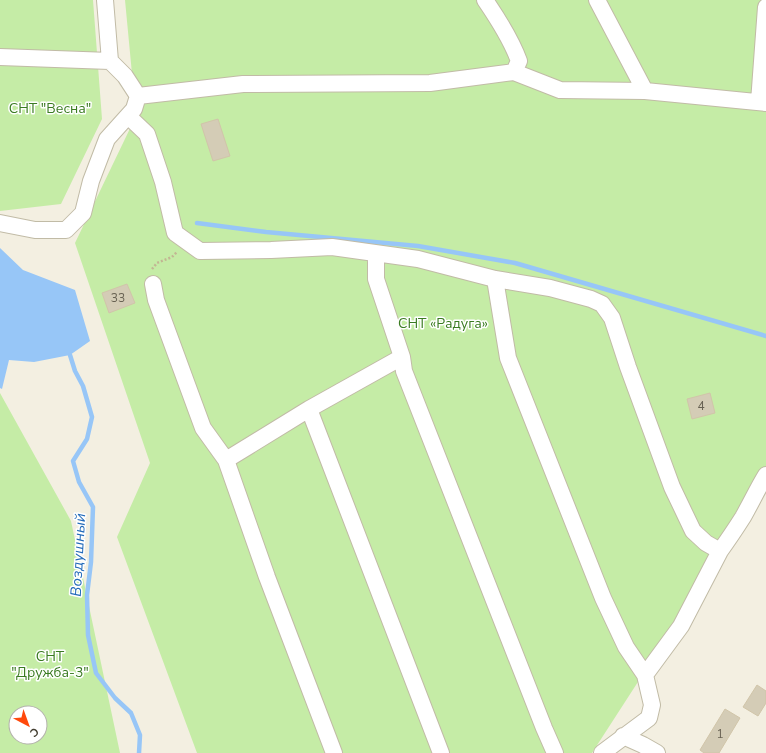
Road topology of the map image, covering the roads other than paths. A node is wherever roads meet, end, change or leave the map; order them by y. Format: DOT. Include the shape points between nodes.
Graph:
graph roads {
  1 [pos="105,0"];
  2 [pos="485,0"];
  3 [pos="597,0"];
  4 [pos="766,7"];
  5 [pos="0,57"];
  6 [pos="110,60"];
  7 [pos="514,72"];
  8 [pos="645,91"];
  9 [pos="138,96"];
  10 [pos="762,103"];
  11 [pos="128,116"];
  12 [pos="0,222"];
  13 [pos="376,253"];
  14 [pos="495,279"];
  15 [pos="153,284"];
  16 [pos="402,357"];
  17 [pos="309,409"];
  18 [pos="226,460"];
  19 [pos="766,475"];
  20 [pos="720,551"];
  21 [pos="645,675"];
  22 [pos="623,736"];
  23 [pos="334,753"];
  24 [pos="441,753"];
  25 [pos="555,753"];
  26 [pos="602,753"];
  27 [pos="657,753"];
  1 -- 6 [label="street"];
  2 -- 7 [label="street" via="514,48 519,61"];
  3 -- 8 [label="street"];
  4 -- 10 [label="street"];
  5 -- 6 [label="street"];
  6 -- 9 [label="street" via="125,76"];
  7 -- 8 [label="street" via="560,90"];
  7 -- 9 [label="street" via="430,83 243,84"];
  8 -- 10 [label="street"];
  9 -- 11 [label="street" via="134,109"];
  11 -- 12 [label="street" via="107,139 91,181 83,213 66,230 35,230"];
  11 -- 13 [label="street" via="147,134 163,182 175,233 200,251 332,247"];
  13 -- 14 [label="street" via="418,258"];
  13 -- 16 [label="street" via="376,279"];
  14 -- 20 [label="street" via="550,288 602,304 612,318 672,487 693,531"];
  14 -- 21 [label="street" via="508,358 603,598 626,647"];
  15 -- 18 [label="street" via="156,300 203,428"];
  16 -- 17 [label="street"];
  16 -- 25 [label="street" via="404,371"];
  17 -- 18 [label="street"];
  17 -- 24 [label="street"];
  18 -- 23 [label="street"];
  19 -- 20 [label="street" via="744,516"];
  20 -- 21 [label="street" via="681,626"];
  21 -- 22 [label="street" via="652,705 649,718"];
  22 -- 26 [label="street"];
  22 -- 27 [label="street"];
}
